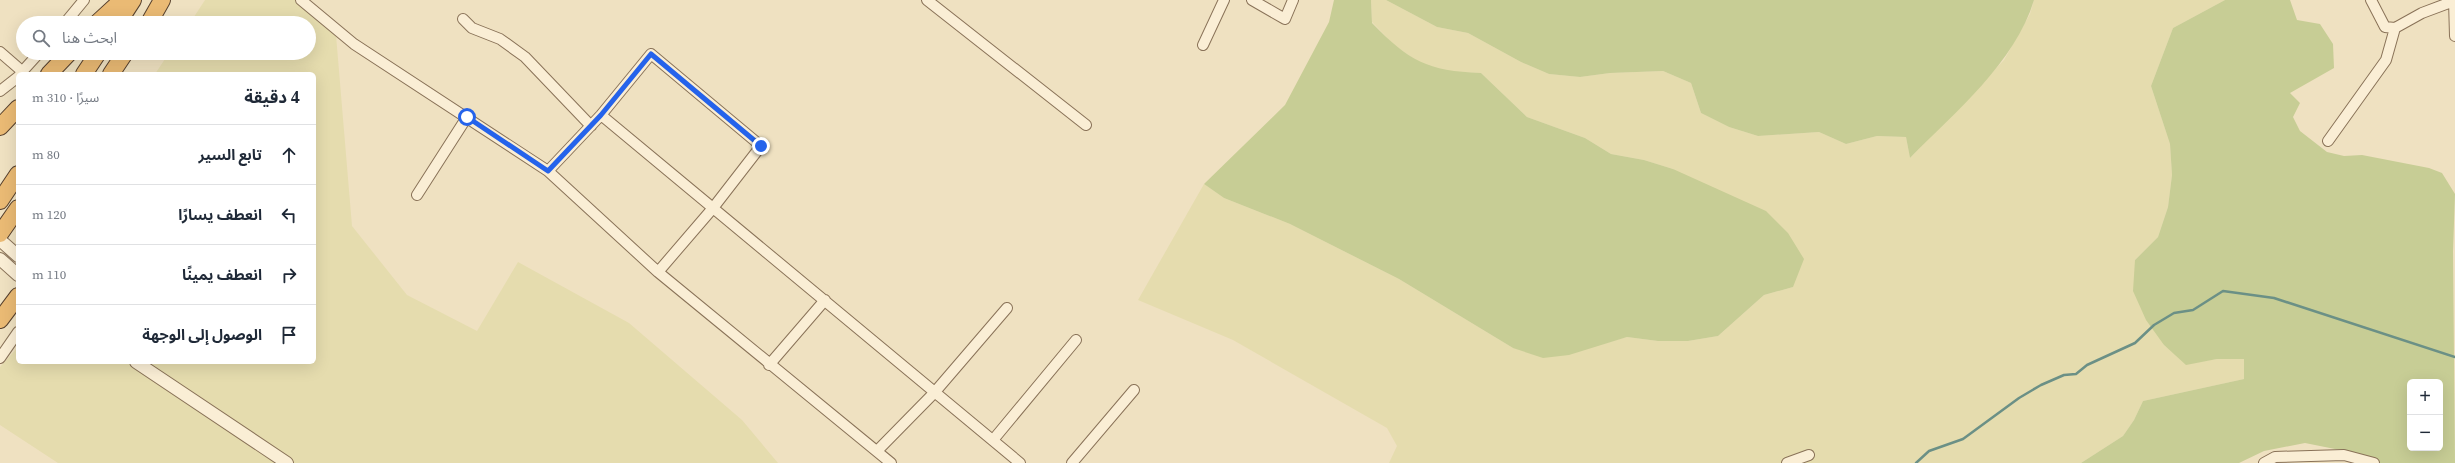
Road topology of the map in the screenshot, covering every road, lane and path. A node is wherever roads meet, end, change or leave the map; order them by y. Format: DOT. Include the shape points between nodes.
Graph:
graph roads {
  1 [pos="122,0"];
  2 [pos="133,0"];
  3 [pos="301,0"];
  4 [pos="927,0"];
  5 [pos="1224,0"];
  6 [pos="1252,0"];
  7 [pos="1293,0"];
  8 [pos="2371,0"];
  9 [pos="2454,0"];
  10 [pos="82,1"];
  11 [pos="160,2"];
  12 [pos="70,16"];
  13 [pos="105,16"];
  14 [pos="123,16"];
  15 [pos="151,16"];
  16 [pos="153,16"];
  17 [pos="463,19"];
  18 [pos="2395,28"];
  19 [pos="2455,36"];
  20 [pos="1203,46"];
  21 [pos="0,52"];
  22 [pos="33,60"];
  23 [pos="62,60"];
  24 [pos="93,60"];
  25 [pos="120,60"];
  26 [pos="131,60"];
  27 [pos="18,72"];
  28 [pos="22,72"];
  29 [pos="51,72"];
  30 [pos="85,72"];
  31 [pos="112,72"];
  32 [pos="125,72"];
  33 [pos="16,77"];
  34 [pos="0,91"];
  35 [pos="16,110"];
  36 [pos="601,115"];
  37 [pos="467,117"];
  38 [pos="1086,125"];
  39 [pos="591,126"];
  40 [pos="0,127"];
  41 [pos="2328,141"];
  42 [pos="548,171"];
  43 [pos="16,177"];
  44 [pos="417,195"];
  45 [pos="0,201"];
  46 [pos="713,208"];
  47 [pos="16,211"];
  48 [pos="2,234"];
  49 [pos="16,253"];
  50 [pos="0,259"];
  51 [pos="16,272"];
  52 [pos="658,272"];
  53 [pos="16,299"];
  54 [pos="825,300"];
  55 [pos="1007,308"];
  56 [pos="0,320"];
  57 [pos="16,335"];
  58 [pos="1076,340"];
  59 [pos="0,358"];
  60 [pos="139,364"];
  61 [pos="769,365"];
  62 [pos="1134,390"];
  63 [pos="934,393"];
  64 [pos="993,440"];
  65 [pos="877,451"];
  66 [pos="1809,455"];
  67 [pos="287,463"];
  68 [pos="891,463"];
  69 [pos="1020,463"];
  70 [pos="1072,463"];
  71 [pos="1788,463"];
  72 [pos="2264,463"];
  73 [pos="2374,463"];
  1 -- 13 [label="highway"];
  2 -- 14 [label="highway"];
  3 -- 37 [label="street" via="354,44"];
  4 -- 38 [label="street"];
  5 -- 20 [label="street"];
  6 -- 7 [label="street" via="1285,19"];
  8 -- 18 [label="street" via="2385,27"];
  9 -- 18 [label="street"];
  9 -- 19 [label="street"];
  10 -- 12 [label="street"];
  11 -- 15 [label="highway"];
  11 -- 16 [label="highway"];
  17 -- 39 [label="street" via="472,28 500,39 525,57"];
  18 -- 41 [label="street" via="2386,60"];
  21 -- 27 [label="street"];
  22 -- 28 [label="street"];
  23 -- 29 [label="highway"];
  24 -- 30 [label="highway"];
  25 -- 31 [label="highway"];
  26 -- 32 [label="highway"];
  33 -- 34 [label="street"];
  35 -- 40 [label="highway"];
  36 -- 39 [label="street"];
  36 -- 46 [label="street"];
  36 -- 46 [label="street" via="651,54 761,146"];
  37 -- 42 [label="street"];
  37 -- 44 [label="street"];
  39 -- 42 [label="street"];
  42 -- 52 [label="street"];
  43 -- 45 [label="highway"];
  46 -- 52 [label="street"];
  46 -- 54 [label="street"];
  47 -- 48 [label="highway"];
  48 -- 49 [label="street"];
  50 -- 51 [label="street"];
  52 -- 61 [label="street"];
  53 -- 56 [label="highway"];
  54 -- 61 [label="street"];
  54 -- 63 [label="street"];
  55 -- 63 [label="street"];
  57 -- 59 [label="street"];
  58 -- 64 [label="street"];
  60 -- 67 [label="street"];
  61 -- 65 [label="street"];
  62 -- 70 [label="street"];
  63 -- 64 [label="street"];
  63 -- 65 [label="street"];
  64 -- 69 [label="street"];
  65 -- 68 [label="street"];
  66 -- 71 [label="street"];
  72 -- 73 [label="street" via="2275,457 2344,455"];
}
